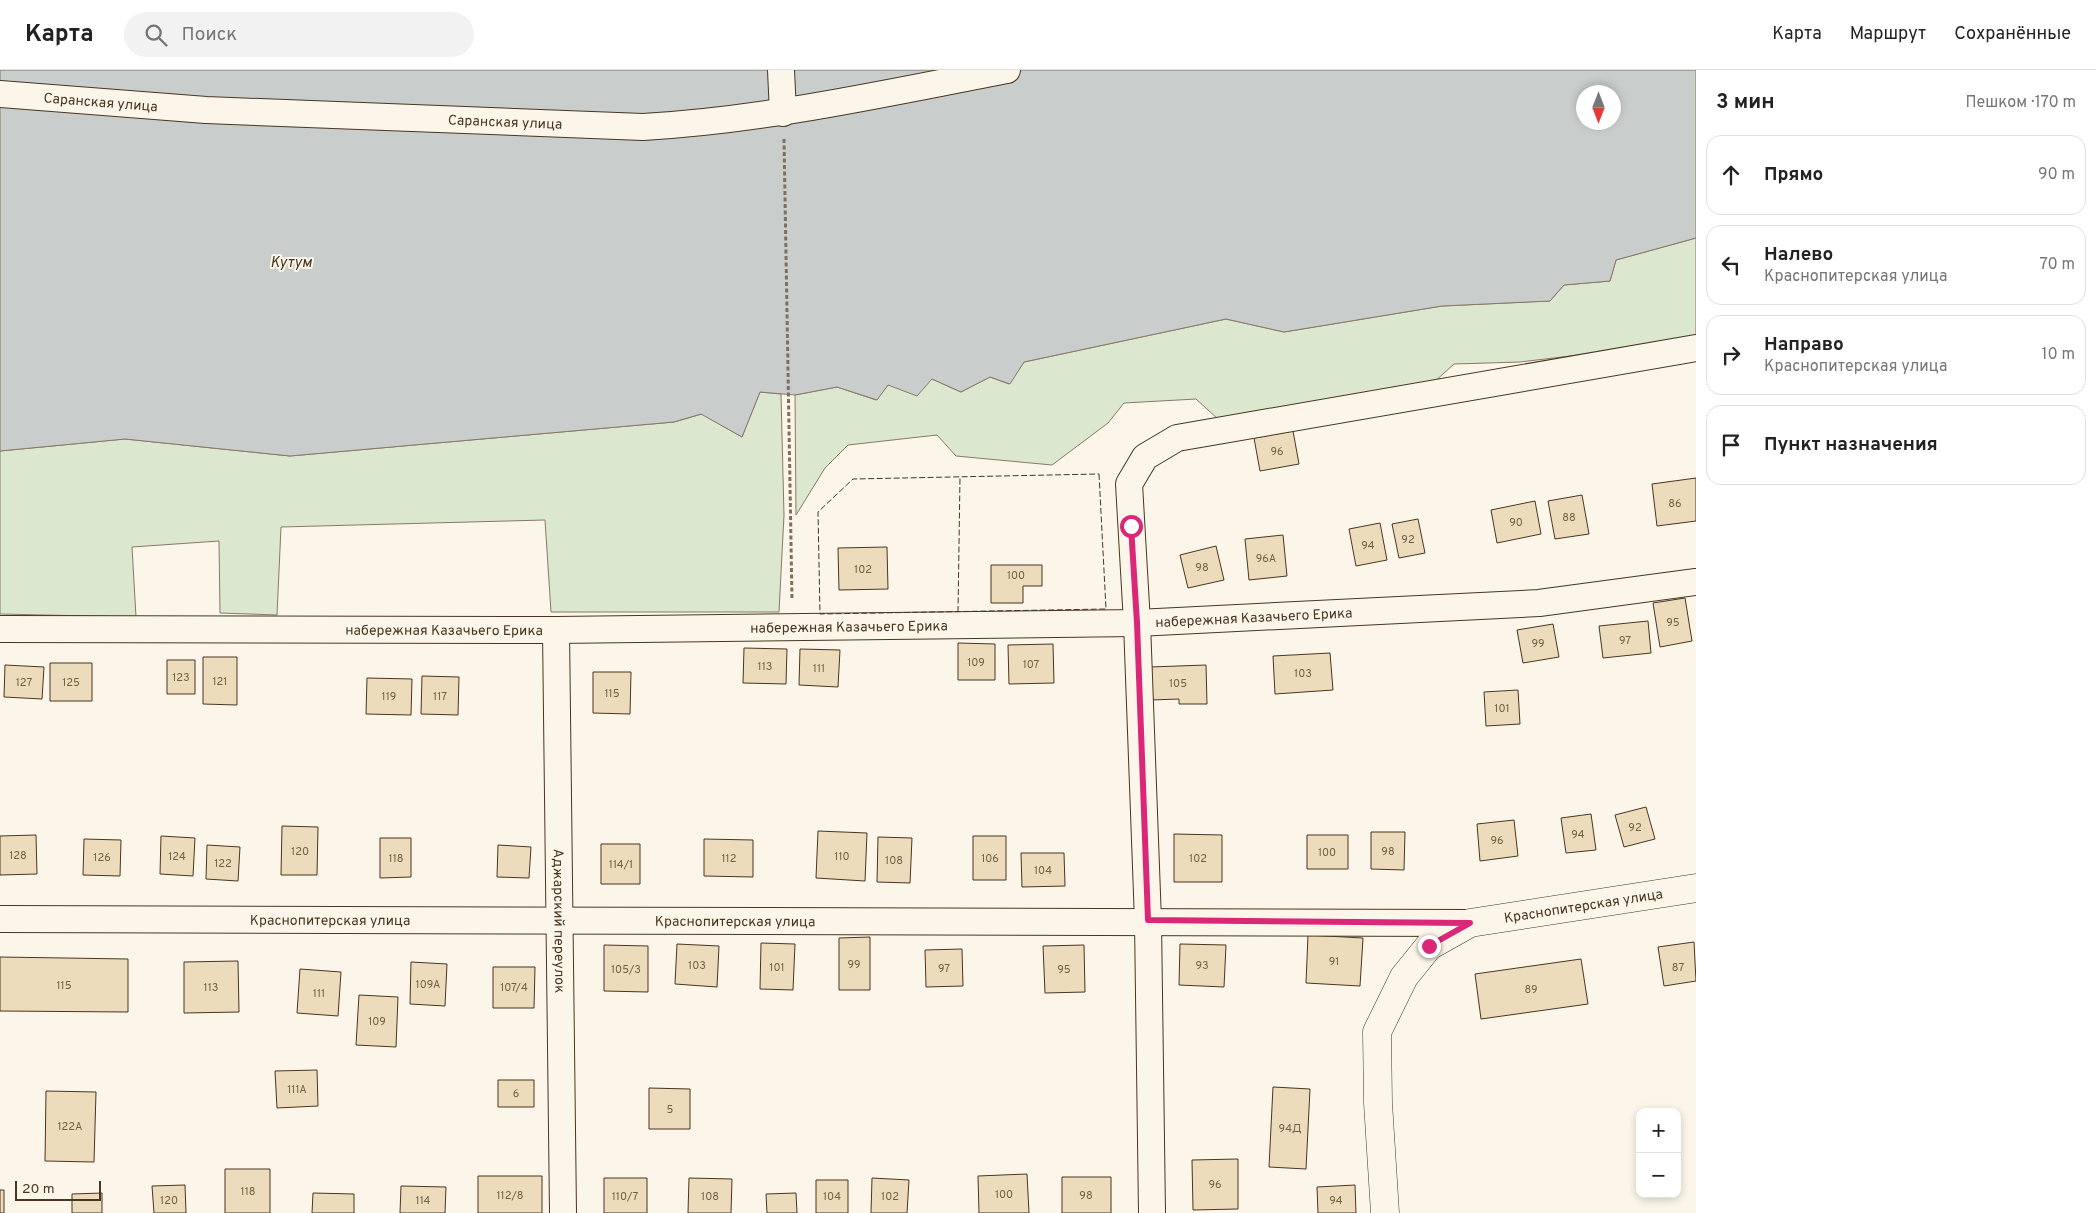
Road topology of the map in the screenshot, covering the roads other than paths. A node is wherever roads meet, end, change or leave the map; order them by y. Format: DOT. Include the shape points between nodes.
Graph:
graph roads {
  1 [pos="782,70"];
  2 [pos="1007,70"];
  3 [pos="0,94"];
  4 [pos="783,113"];
  5 [pos="1696,348"];
  6 [pos="1696,582"];
  7 [pos="1137,623"];
  8 [pos="0,629"];
  9 [pos="556,630"];
  10 [pos="1696,888"];
  11 [pos="0,919"];
  12 [pos="1148,920"];
  13 [pos="561,922"];
  14 [pos="1470,923"];
  15 [pos="563,1213"];
  16 [pos="1152,1213"];
  17 [pos="1385,1213"];
  1 -- 4 [label="street"];
  2 -- 4 [label="street, Саранская улица"];
  3 -- 4 [label="street, Саранская улица" via="206,110 643,127 708,124"];
  5 -- 7 [label="street" via="1177,438 1145,457 1129,484"];
  6 -- 7 [label="street, набережная Казачьего Ерика" via="1539,604"];
  7 -- 9 [label="street, набережная Казачьего Ерика"];
  7 -- 12 [label="street"];
  8 -- 9 [label="street, набережная Казачьего Ерика"];
  9 -- 13 [label="street, Аджарский переулок"];
  10 -- 14 [label="main road, Краснопитерская улица"];
  11 -- 13 [label="street, Краснопитерская улица"];
  12 -- 13 [label="street, Краснопитерская улица"];
  12 -- 14 [label="street, Краснопитерская улица"];
  12 -- 16 [label="street"];
  13 -- 15 [label="street, Аджарский переулок"];
  14 -- 17 [label="main road, Краснопитерская улица" via="1429,946 1404,977 1377,1032"];
}
